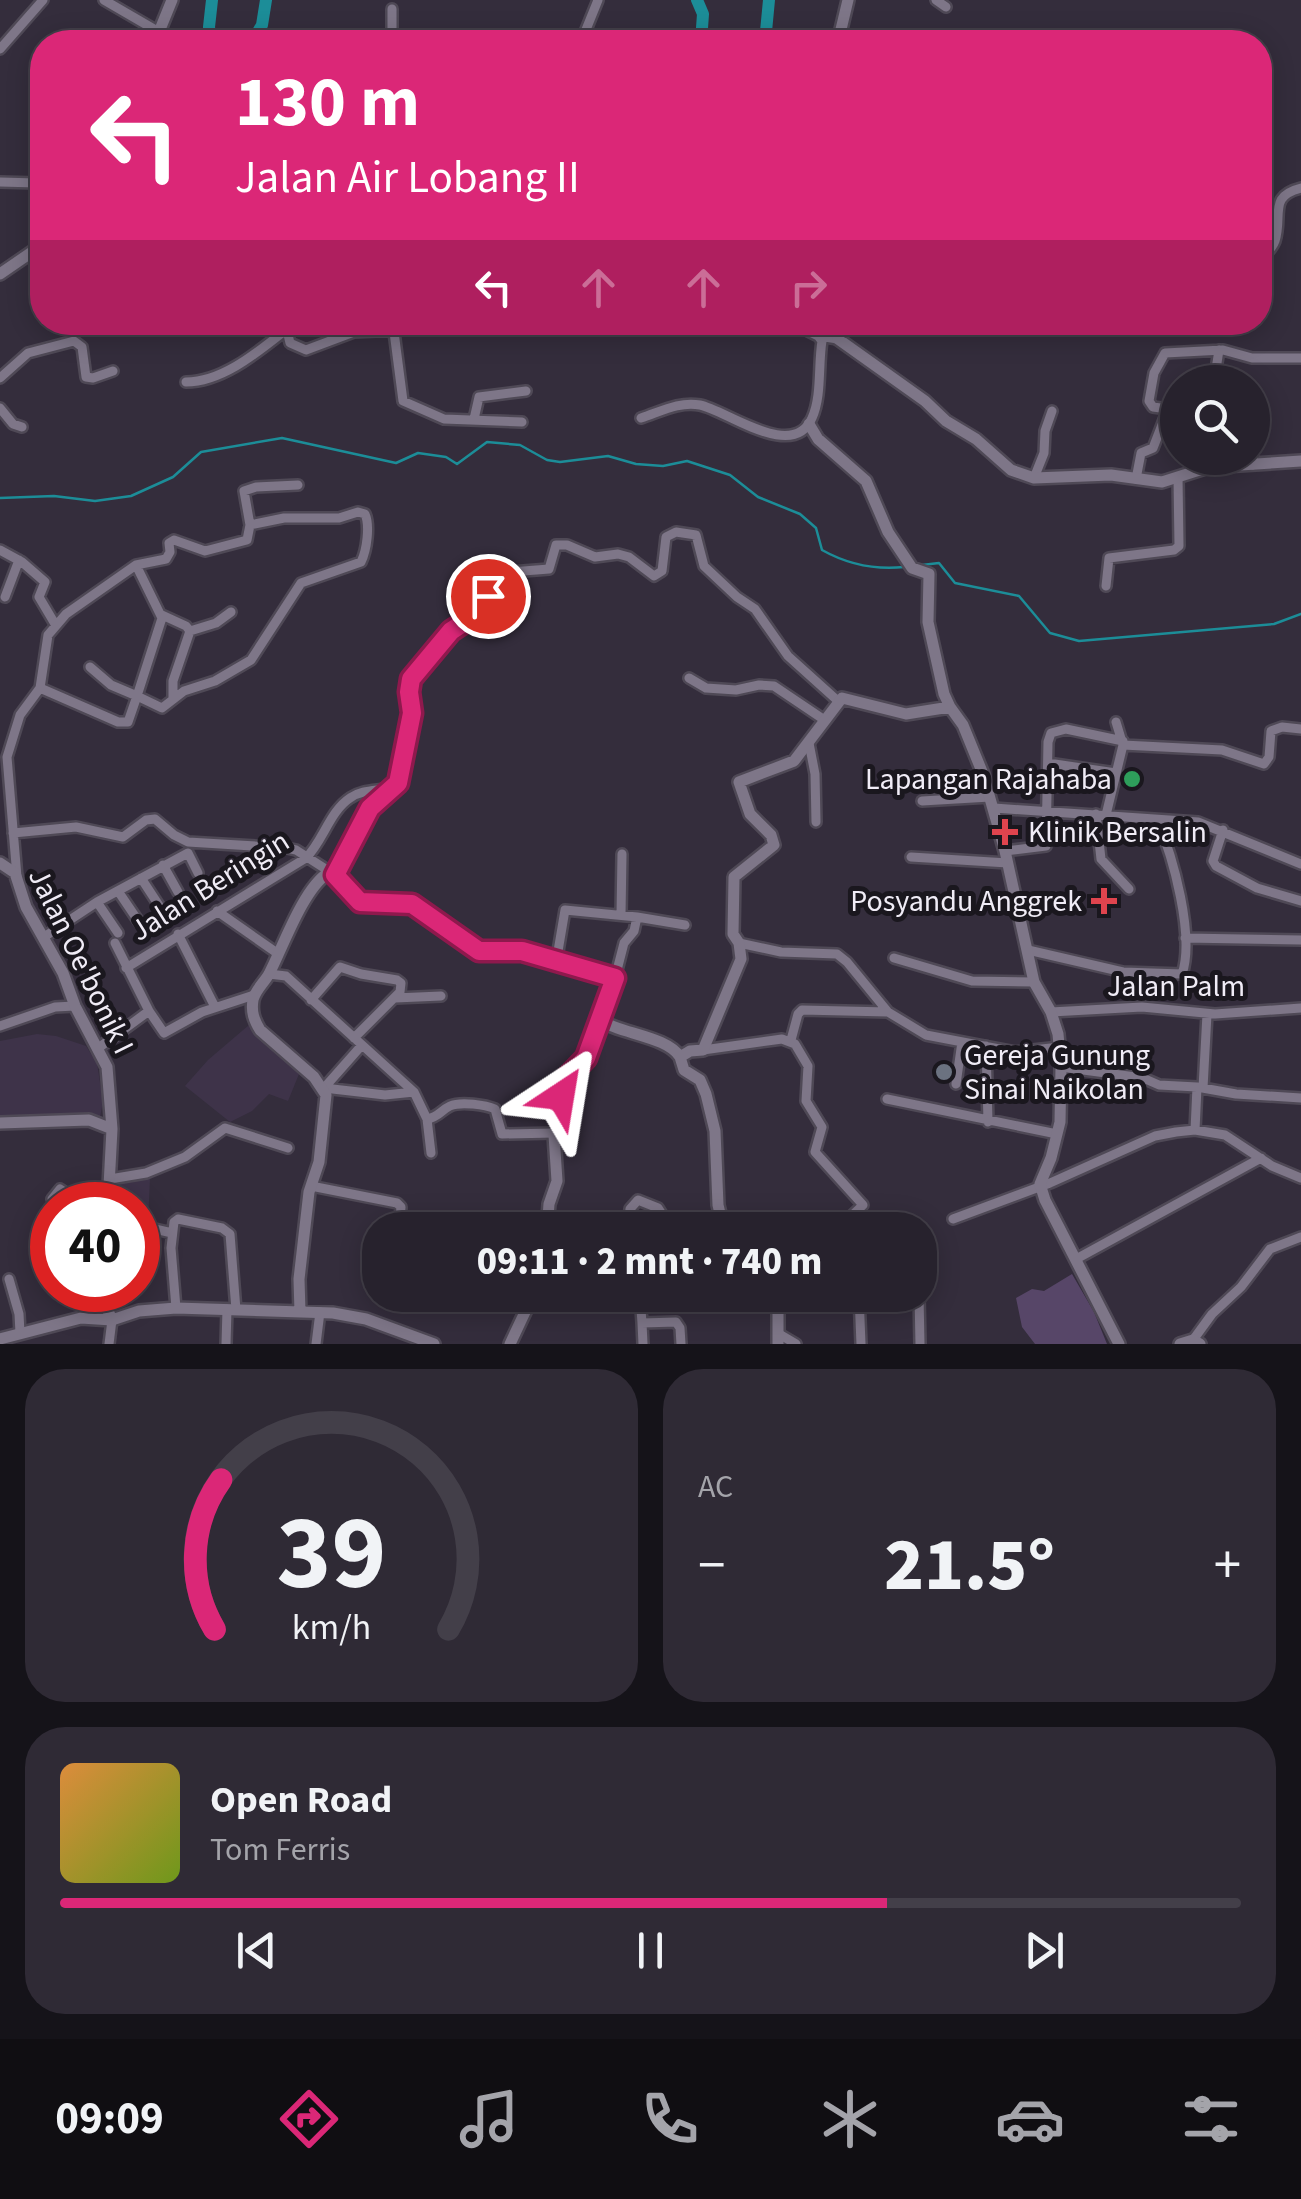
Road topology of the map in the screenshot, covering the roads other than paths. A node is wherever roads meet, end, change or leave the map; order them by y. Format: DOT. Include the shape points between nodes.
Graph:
graph roads {
  1 [pos="42,0"];
  2 [pos="104,0"];
  3 [pos="172,0"];
  4 [pos="598,0"];
  5 [pos="848,0"];
  6 [pos="936,0"];
  7 [pos="946,7"];
  8 [pos="392,9"];
  9 [pos="148,30"];
  10 [pos="161,30"];
  11 [pos="392,30"];
  12 [pos="586,30"];
  13 [pos="841,30"];
  14 [pos="0,48"];
  15 [pos="0,182"];
  16 [pos="30,183"];
  17 [pos="1301,188"];
  18 [pos="1272,245"];
  19 [pos="30,253"];
  20 [pos="0,274"];
  21 [pos="277,335"];
  22 [pos="288,335"];
  23 [pos="346,335"];
  24 [pos="394,335"];
  25 [pos="840,335"];
  26 [pos="818,336"];
  27 [pos="838,339"];
  28 [pos="1220,350"];
  29 [pos="1301,358"];
  30 [pos="1217,365"];
  31 [pos="113,371"];
  32 [pos="0,378"];
  33 [pos="186,382"];
  34 [pos="526,392"];
  35 [pos="0,408"];
  36 [pos="1160,408"];
  37 [pos="1052,414"];
  38 [pos="641,418"];
  39 [pos="474,420"];
  40 [pos="522,422"];
  41 [pos="809,424"];
  42 [pos="22,427"];
  43 [pos="1160,430"];
  44 [pos="1301,461"];
  45 [pos="1270,464"];
  46 [pos="1182,475"];
  47 [pos="1178,477"];
  48 [pos="1034,478"];
  49 [pos="1136,479"];
  50 [pos="298,485"];
  51 [pos="250,524"];
  52 [pos="0,550"];
  53 [pos="20,560"];
  54 [pos="136,565"];
  55 [pos="1106,586"];
  56 [pos="5,597"];
  57 [pos="231,612"];
  58 [pos="162,614"];
  59 [pos="55,624"];
  60 [pos="190,631"];
  61 [pos="90,667"];
  62 [pos="688,678"];
  63 [pos="40,688"];
  64 [pos="137,696"];
  65 [pos="174,698"];
  66 [pos="838,701"];
  67 [pos="950,707"];
  68 [pos="823,719"];
  69 [pos="1116,722"];
  70 [pos="1301,729"];
  71 [pos="1123,743"];
  72 [pos="809,744"];
  73 [pos="1048,763"];
  74 [pos="1116,773"];
  75 [pos="393,788"];
  76 [pos="922,801"];
  77 [pos="992,803"];
  78 [pos="1048,813"];
  79 [pos="1101,815"];
  80 [pos="1157,820"];
  81 [pos="816,822"];
  82 [pos="1223,830"];
  83 [pos="13,833"];
  84 [pos="622,854"];
  85 [pos="911,857"];
  86 [pos="1006,857"];
  87 [pos="306,858"];
  88 [pos="0,863"];
  89 [pos="1301,864"];
  90 [pos="163,865"];
  91 [pos="198,873"];
  92 [pos="1229,873"];
  93 [pos="335,875"];
  94 [pos="142,878"];
  95 [pos="18,882"];
  96 [pos="1234,886"];
  97 [pos="1129,888"];
  98 [pos="118,890"];
  99 [pos="178,892"];
  100 [pos="1301,901"];
  101 [pos="97,902"];
  102 [pos="160,906"];
  103 [pos="218,911"];
  104 [pos="620,915"];
  105 [pos="637,917"];
  106 [pos="139,922"];
  107 [pos="686,925"];
  108 [pos="178,934"];
  109 [pos="44,937"];
  110 [pos="1184,938"];
  111 [pos="1301,940"];
  112 [pos="738,943"];
  113 [pos="1028,950"];
  114 [pos="276,954"];
  115 [pos="894,958"];
  116 [pos="556,963"];
  117 [pos="126,968"];
  118 [pos="269,974"];
  119 [pos="615,978"];
  120 [pos="1034,982"];
  121 [pos="254,995"];
  122 [pos="442,996"];
  123 [pos="395,998"];
  124 [pos="312,1000"];
  125 [pos="75,1006"];
  126 [pos="215,1007"];
  127 [pos="1301,1008"];
  128 [pos="149,1011"];
  129 [pos="888,1012"];
  130 [pos="1051,1012"];
  131 [pos="1207,1014"];
  132 [pos="601,1021"];
  133 [pos="0,1026"];
  134 [pos="791,1040"];
  135 [pos="358,1042"];
  136 [pos="962,1042"];
  137 [pos="986,1046"];
  138 [pos="1060,1047"];
  139 [pos="98,1049"];
  140 [pos="703,1050"];
  141 [pos="680,1057"];
  142 [pos="1061,1068"];
  143 [pos="956,1084"];
  144 [pos="1200,1087"];
  145 [pos="324,1089"];
  146 [pos="414,1092"];
  147 [pos="1301,1098"];
  148 [pos="886,1099"];
  149 [pos="427,1119"];
  150 [pos="988,1122"];
  151 [pos="0,1123"];
  152 [pos="112,1129"];
  153 [pos="1196,1130"];
  154 [pos="554,1134"];
  155 [pos="1057,1134"];
  156 [pos="288,1148"];
  157 [pos="431,1154"];
  158 [pos="1260,1158"];
  159 [pos="1301,1178"];
  160 [pos="110,1179"];
  161 [pos="110,1182"];
  162 [pos="1040,1184"];
  163 [pos="310,1186"];
  164 [pos="401,1212"];
  165 [pos="548,1212"];
  166 [pos="630,1212"];
  167 [pos="661,1212"];
  168 [pos="719,1212"];
  169 [pos="858,1212"];
  170 [pos="953,1218"];
  171 [pos="160,1230"];
  172 [pos="172,1233"];
  173 [pos="1301,1237"];
  174 [pos="1078,1258"];
  175 [pos="8,1280"];
  176 [pos="176,1308"];
  177 [pos="231,1309"];
  178 [pos="109,1312"];
  179 [pos="300,1312"];
  180 [pos="320,1312"];
  181 [pos="525,1312"];
  182 [pos="641,1312"];
  183 [pos="778,1312"];
  184 [pos="860,1312"];
  185 [pos="919,1312"];
  186 [pos="112,1320"];
  187 [pos="642,1324"];
  188 [pos="20,1333"];
  189 [pos="0,1339"];
  190 [pos="778,1339"];
  191 [pos="1196,1342"];
  192 [pos="109,1344"];
  193 [pos="226,1344"];
  194 [pos="316,1344"];
  195 [pos="434,1344"];
  196 [pos="510,1344"];
  197 [pos="643,1344"];
  198 [pos="681,1344"];
  199 [pos="796,1344"];
  200 [pos="861,1344"];
  201 [pos="920,1344"];
  202 [pos="1119,1344"];
  203 [pos="1180,1344"];
  1 -- 14 [label="street"];
  2 -- 9 [label="street"];
  3 -- 10 [label="street"];
  4 -- 12 [label="street"];
  5 -- 13 [label="street"];
  6 -- 7 [label="street"];
  8 -- 11 [label="street"];
  15 -- 16 [label="street"];
  17 -- 18 [label="street" via="1282,196"];
  19 -- 20 [label="street"];
  21 -- 33 [label="street" via="218,374"];
  22 -- 23 [label="street" via="306,350"];
  24 -- 39 [label="street" via="403,401 433,416"];
  25 -- 27 [label="street"];
  26 -- 27 [label="street"];
  26 -- 41 [label="street"];
  27 -- 48 [label="street" via="1011,470"];
  28 -- 29 [label="street"];
  28 -- 30 [label="street"];
  28 -- 36 [label="street" via="1165,353 1149,401"];
  31 -- 32 [label="street" via="86,377 82,347 69,342 28,354"];
  34 -- 39 [label="street" via="479,396"];
  35 -- 42 [label="street"];
  37 -- 48 [label="street"];
  38 -- 41 [label="street" via="683,403 765,433 793,433"];
  39 -- 40 [label="street"];
  41 -- 67 [label="street" via="818,440 866,480 888,532 909,563 930,577 928,622"];
  43 -- 49 [label="street" via="1153,448 1141,453"];
  44 -- 45 [label="street"];
  46 -- 47 [label="street"];
  47 -- 49 [label="street"];
  47 -- 55 [label="street" via="1179,546 1109,558"];
  48 -- 49 [label="street"];
  50 -- 51 [label="street" via="244,491"];
  51 -- 54 [label="street" via="247,540 211,551 174,540 166,559"];
  51 -- 65 [label="street" via="361,512 368,519 364,556 301,583 261,649 242,667"];
  52 -- 53 [label="street"];
  53 -- 56 [label="street"];
  53 -- 59 [label="street" via="46,582 39,597"];
  54 -- 58 [label="street"];
  54 -- 59 [label="street"];
  57 -- 60 [label="street"];
  58 -- 60 [label="street"];
  58 -- 64 [label="street"];
  59 -- 63 [label="street" via="45,641"];
  60 -- 65 [label="street"];
  61 -- 64 [label="street"];
  62 -- 68 [label="street" via="706,688 774,686"];
  63 -- 64 [label="street" via="124,724"];
  63 -- 83 [label="street" via="9,743"];
  64 -- 65 [label="street" via="162,708"];
  66 -- 67 [label="street" via="906,714"];
  66 -- 68 [label="street"];
  66 -- 75 [label="street" via="788,656 755,609 704,566 696,535 666,536 665,564 654,576 629,557 595,557 556,545 549,569 502,578 477,614 451,631 414,674 412,713"];
  67 -- 77 [label="street" via="978,756"];
  68 -- 72 [label="street"];
  69 -- 71 [label="street"];
  70 -- 71 [label="street" via="1271,731 1264,764 1222,750"];
  71 -- 73 [label="street" via="1055,730 1048,736"];
  71 -- 74 [label="street"];
  72 -- 81 [label="street"];
  72 -- 112 [label="street" via="787,766 739,782 750,814 774,845 734,876 732,934"];
  73 -- 74 [label="street"];
  73 -- 78 [label="street"];
  74 -- 79 [label="street"];
  75 -- 87 [label="street, Jalan Beringin" via="346,801"];
  75 -- 93 [label="street" via="370,808"];
  76 -- 77 [label="street"];
  77 -- 78 [label="street"];
  77 -- 86 [label="street"];
  78 -- 79 [label="street"];
  78 -- 86 [label="street" via="1046,846"];
  79 -- 80 [label="street"];
  79 -- 97 [label="street" via="1101,860"];
  80 -- 82 [label="street"];
  80 -- 110 [label="street"];
  82 -- 89 [label="street"];
  82 -- 92 [label="street" via="1213,861"];
  83 -- 87 [label="street" via="76,826 123,837 155,818 188,842 287,848"];
  83 -- 95 [label="street"];
  84 -- 104 [label="street"];
  85 -- 86 [label="street"];
  86 -- 113 [label="street"];
  87 -- 93 [label="street"];
  87 -- 103 [label="street, Jalan Beringin"];
  88 -- 95 [label="street, Jalan Oe'bonik I"];
  90 -- 91 [label="street" via="188,853"];
  90 -- 94 [label="street"];
  90 -- 99 [label="street"];
  92 -- 96 [label="street"];
  92 -- 100 [label="street"];
  93 -- 114 [label="street" via="321,878"];
  93 -- 116 [label="street" via="360,902 419,906 468,946 488,953 522,951"];
  94 -- 98 [label="street"];
  94 -- 102 [label="street"];
  95 -- 109 [label="street, Jalan Oe'bonik I"];
  98 -- 101 [label="street"];
  98 -- 106 [label="street"];
  101 -- 109 [label="street"];
  101 -- 117 [label="street"];
  103 -- 108 [label="street, Jalan Beringin"];
  103 -- 114 [label="street"];
  104 -- 105 [label="street"];
  104 -- 116 [label="street" via="566,910"];
  105 -- 107 [label="street"];
  105 -- 119 [label="street"];
  108 -- 117 [label="street, Jalan Beringin"];
  108 -- 126 [label="street"];
  109 -- 125 [label="street, Jalan Oe'bonik I"];
  110 -- 111 [label="street"];
  110 -- 113 [label="street" via="1179,975 1123,972"];
  112 -- 129 [label="street" via="837,954"];
  112 -- 140 [label="street" via="741,958"];
  113 -- 120 [label="street"];
  114 -- 118 [label="street"];
  115 -- 120 [label="street" via="972,981"];
  116 -- 119 [label="street"];
  117 -- 128 [label="street"];
  118 -- 121 [label="street"];
  118 -- 124 [label="street" via="286,976"];
  119 -- 132 [label="street"];
  120 -- 130 [label="street"];
  121 -- 126 [label="street"];
  121 -- 145 [label="street" via="260,1030"];
  122 -- 123 [label="street"];
  123 -- 124 [label="street" via="402,988 397,980 343,966"];
  123 -- 135 [label="street"];
  124 -- 135 [label="street"];
  125 -- 133 [label="street"];
  125 -- 139 [label="street, Jalan Oe'bonik I"];
  126 -- 128 [label="street" via="164,1033"];
  127 -- 131 [label="street, Jalan Palm"];
  128 -- 139 [label="street"];
  129 -- 134 [label="street" via="802,1010"];
  129 -- 136 [label="street" via="915,1031"];
  130 -- 131 [label="street, Jalan Palm" via="1142,1007"];
  130 -- 138 [label="street"];
  131 -- 144 [label="street"];
  132 -- 141 [label="street" via="666,1043"];
  132 -- 154 [label="street" via="582,1066 562,1084 562,1118"];
  134 -- 140 [label="street"];
  134 -- 169 [label="street" via="808,1066 806,1101 822,1127 816,1155 863,1203"];
  135 -- 145 [label="street"];
  135 -- 146 [label="street"];
  136 -- 137 [label="street"];
  136 -- 143 [label="street"];
  137 -- 138 [label="street" via="1015,1052"];
  137 -- 150 [label="street"];
  138 -- 142 [label="street"];
  139 -- 152 [label="street, Jalan Oe'bonik I" via="108,1075"];
  140 -- 141 [label="street"];
  141 -- 168 [label="street" via="706,1094 718,1148"];
  142 -- 144 [label="street"];
  142 -- 155 [label="street"];
  144 -- 147 [label="street"];
  144 -- 153 [label="street"];
  145 -- 146 [label="street"];
  145 -- 163 [label="street" via="320,1162"];
  146 -- 149 [label="street"];
  148 -- 150 [label="street"];
  149 -- 154 [label="street" via="450,1106 490,1106 502,1134"];
  149 -- 157 [label="street"];
  150 -- 155 [label="street"];
  151 -- 152 [label="street" via="90,1120"];
  152 -- 160 [label="street, Jalan Oe'bonik I"];
  153 -- 158 [label="street" via="1225,1135"];
  153 -- 162 [label="street" via="1155,1136"];
  154 -- 165 [label="street" via="556,1181"];
  155 -- 162 [label="street"];
  156 -- 160 [label="street" via="225,1128 186,1157"];
  158 -- 159 [label="street"];
  158 -- 174 [label="street"];
  160 -- 161 [label="street, Jalan Oe'bonik I"];
  162 -- 170 [label="street"];
  162 -- 174 [label="street"];
  163 -- 164 [label="street" via="397,1203"];
  163 -- 179 [label="street"];
  166 -- 167 [label="street" via="638,1200"];
  171 -- 172 [label="street"];
  172 -- 176 [label="street"];
  172 -- 177 [label="street" via="178,1219 228,1230 234,1247"];
  173 -- 191 [label="street" via="1270,1250 1212,1314"];
  174 -- 202 [label="street"];
  175 -- 188 [label="street"];
  176 -- 177 [label="street"];
  176 -- 186 [label="street"];
  177 -- 179 [label="street"];
  177 -- 193 [label="street"];
  178 -- 186 [label="street"];
  179 -- 180 [label="street"];
  180 -- 194 [label="street"];
  180 -- 195 [label="street" via="366,1319"];
  181 -- 196 [label="street"];
  182 -- 187 [label="street"];
  183 -- 190 [label="street"];
  184 -- 200 [label="street"];
  185 -- 201 [label="street"];
  186 -- 188 [label="street" via="81,1318"];
  186 -- 192 [label="street"];
  187 -- 197 [label="street"];
  187 -- 198 [label="street" via="676,1322"];
  188 -- 189 [label="street"];
  190 -- 199 [label="street"];
  191 -- 203 [label="street"];
}
